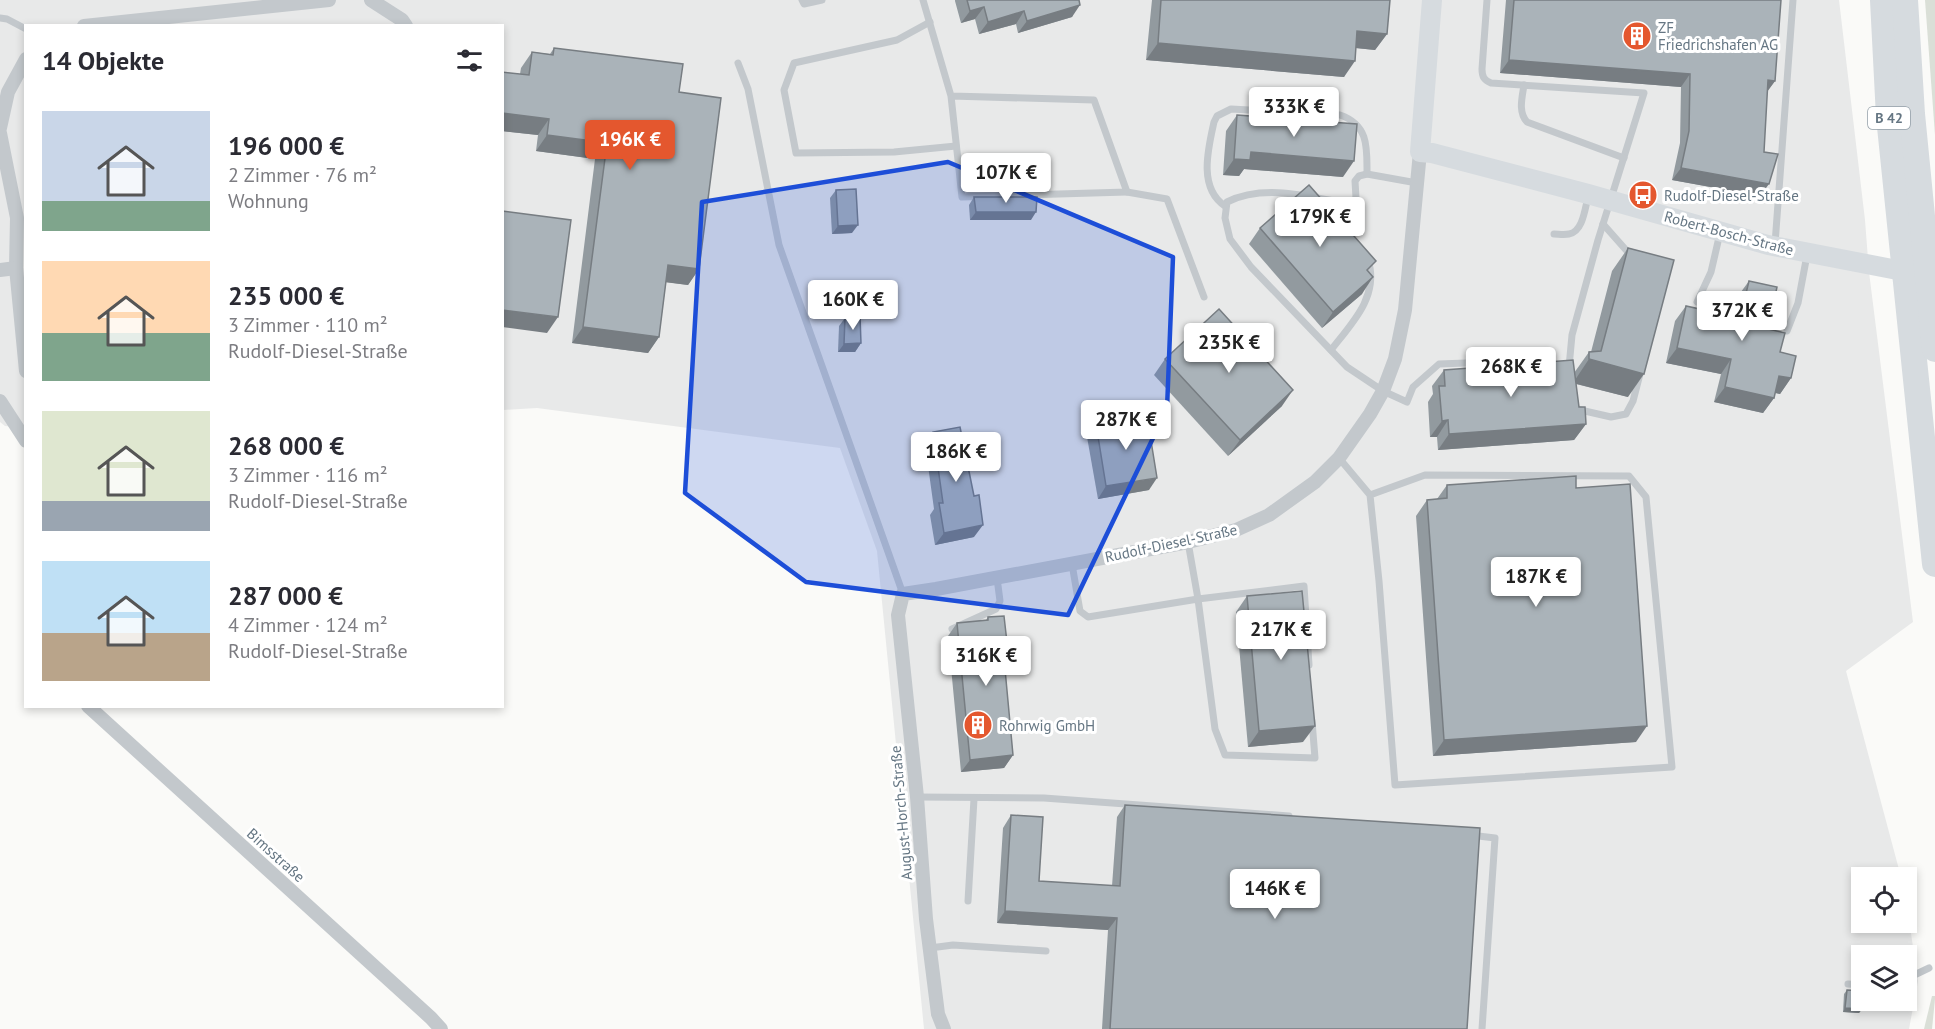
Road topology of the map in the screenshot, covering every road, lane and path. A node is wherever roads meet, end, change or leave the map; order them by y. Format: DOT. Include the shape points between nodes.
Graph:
graph roads {
  1 [pos="329,0"];
  2 [pos="371,0"];
  3 [pos="802,0"];
  4 [pos="822,0"];
  5 [pos="923,0"];
  6 [pos="1432,0"];
  7 [pos="1487,0"];
  8 [pos="1793,0"];
  9 [pos="1883,0"];
  10 [pos="1905,0"];
  11 [pos="289,2"];
  12 [pos="0,18"];
  13 [pos="930,22"];
  14 [pos="101,24"];
  15 [pos="405,24"];
  16 [pos="24,28"];
  17 [pos="24,63"];
  18 [pos="738,63"];
  19 [pos="1524,85"];
  20 [pos="951,96"];
  21 [pos="2,111"];
  22 [pos="0,128"];
  23 [pos="0,133"];
  24 [pos="956,146"];
  25 [pos="1420,152"];
  26 [pos="1624,158"];
  27 [pos="1367,174"];
  28 [pos="1417,183"];
  29 [pos="1127,192"];
  30 [pos="1588,194"];
  31 [pos="1319,198"];
  32 [pos="1611,200"];
  33 [pos="1225,206"];
  34 [pos="1326,208"];
  35 [pos="1603,224"];
  36 [pos="1721,231"];
  37 [pos="1554,234"];
  38 [pos="1912,235"];
  39 [pos="1775,246"];
  40 [pos="1808,253"];
  41 [pos="1364,254"];
  42 [pos="1640,259"];
  43 [pos="16,268"];
  44 [pos="0,270"];
  45 [pos="1935,277"];
  46 [pos="1204,297"];
  47 [pos="1697,302"];
  48 [pos="1919,313"];
  49 [pos="1787,331"];
  50 [pos="1935,349"];
  51 [pos="24,350"];
  52 [pos="1331,350"];
  53 [pos="1544,360"];
  54 [pos="1642,367"];
  55 [pos="1568,373"];
  56 [pos="1383,391"];
  57 [pos="0,401"];
  58 [pos="1572,404"];
  59 [pos="24,438"];
  60 [pos="1339,458"];
  61 [pos="1370,495"];
  62 [pos="1188,542"];
  63 [pos="1072,564"];
  64 [pos="1935,564"];
  65 [pos="997,578"];
  66 [pos="903,594"];
  67 [pos="1198,599"];
  68 [pos="952,629"];
  69 [pos="1310,678"];
  70 [pos="90,708"];
  71 [pos="1312,712"];
  72 [pos="917,797"];
  73 [pos="974,799"];
  74 [pos="1302,817"];
  75 [pos="1461,834"];
  76 [pos="968,901"];
  77 [pos="930,948"];
  78 [pos="1046,951"];
  79 [pos="1929,968"];
  80 [pos="1917,974"];
  81 [pos="1848,984"];
  82 [pos="1851,984"];
  83 [pos="441,1029"];
  84 [pos="944,1029"];
  85 [pos="1482,1029"];
  1 -- 11 [label="street"];
  2 -- 15 [label="street"];
  3 -- 4 [label="lane"];
  5 -- 13 [label="lane"];
  6 -- 25 [label="street, Rudolf-Diesel-Straße"];
  7 -- 19 [label="lane" via="1482,76 1491,83"];
  8 -- 39 [label="lane"];
  9 -- 38 [label="highway, B 42" via="1889,117"];
  10 -- 38 [label="highway, B 42" via="1912,114"];
  11 -- 14 [label="street"];
  12 -- 16 [label="lane"];
  13 -- 20 [label="lane"];
  13 -- 24 [label="lane" via="897,40 794,63 784,90 796,153 894,152"];
  17 -- 21 [label="street"];
  18 -- 66 [label="lane" via="748,89 779,245"];
  19 -- 26 [label="lane" via="1521,108 1527,122"];
  19 -- 26 [label="lane" via="1644,93"];
  20 -- 24 [label="lane"];
  20 -- 29 [label="lane" via="1094,100"];
  21 -- 22 [label="street"];
  23 -- 43 [label="street" via="17,218"];
  24 -- 29 [label="lane" via="962,197"];
  25 -- 28 [label="street, Rudolf-Diesel-Straße"];
  25 -- 30 [label="street, Robert-Bosch-Straße"];
  26 -- 32 [label="lane"];
  27 -- 28 [label="lane"];
  27 -- 31 [label="lane" via="1357,178 1356,198 1352,202"];
  27 -- 33 [label="lane" via="1363,132 1350,118 1231,109 1214,122 1207,171 1209,186"];
  28 -- 56 [label="street, Rudolf-Diesel-Straße" via="1402,330"];
  29 -- 46 [label="lane" via="1167,199"];
  30 -- 32 [label="street, Robert-Bosch-Straße"];
  30 -- 37 [label="lane" via="1576,230"];
  31 -- 33 [label="lane" via="1280,193 1249,195 1232,199"];
  31 -- 34 [label="lane"];
  32 -- 35 [label="lane"];
  32 -- 36 [label="street, Robert-Bosch-Straße"];
  33 -- 52 [label="lane" via="1227,229 1251,267"];
  35 -- 42 [label="lane" via="1626,250"];
  35 -- 55 [label="lane" via="1572,334"];
  36 -- 39 [label="street, Robert-Bosch-Straße"];
  36 -- 47 [label="lane" via="1711,272"];
  38 -- 48 [label="highway, B 42"];
  39 -- 40 [label="street, Robert-Bosch-Straße"];
  40 -- 45 [label="street, Robert-Bosch-Straße"];
  40 -- 49 [label="lane" via="1798,303"];
  41 -- 52 [label="lane" via="1370,269 1369,294"];
  43 -- 44 [label="street"];
  43 -- 51 [label="street"];
  48 -- 50 [label="highway, B 42"];
  48 -- 64 [label="highway, B 42"];
  52 -- 56 [label="lane"];
  53 -- 56 [label="lane" via="1439,364 1413,387 1407,402"];
  54 -- 58 [label="lane" via="1626,414 1611,417 1579,410"];
  56 -- 60 [label="street, Rudolf-Diesel-Straße"];
  57 -- 59 [label="street"];
  60 -- 61 [label="lane"];
  60 -- 62 [label="street, Rudolf-Diesel-Straße" via="1301,494 1261,520"];
  61 -- 61 [label="lane" via="1395,785 1672,767 1646,497 1629,476 1425,475"];
  62 -- 63 [label="street, Rudolf-Diesel-Straße"];
  62 -- 67 [label="lane"];
  63 -- 65 [label="street, Rudolf-Diesel-Straße"];
  63 -- 67 [label="lane" via="1080,611 1088,617"];
  65 -- 66 [label="street, Rudolf-Diesel-Straße"];
  65 -- 68 [label="lane" via="1000,601 996,609"];
  66 -- 72 [label="street, August-Horch-Straße" via="898,615"];
  67 -- 69 [label="lane" via="1304,586"];
  67 -- 71 [label="lane" via="1215,729 1225,755 1315,758"];
  70 -- 83 [label="street, Bimsstraße"];
  72 -- 73 [label="lane"];
  72 -- 77 [label="street, August-Horch-Straße"];
  73 -- 74 [label="lane" via="1044,798"];
  73 -- 76 [label="lane"];
  75 -- 85 [label="lane" via="1495,838"];
  77 -- 78 [label="lane" via="953,945"];
  77 -- 84 [label="street, August-Horch-Straße" via="938,1014"];
  79 -- 80 [label="lane"];
  81 -- 82 [label="lane"];
}
